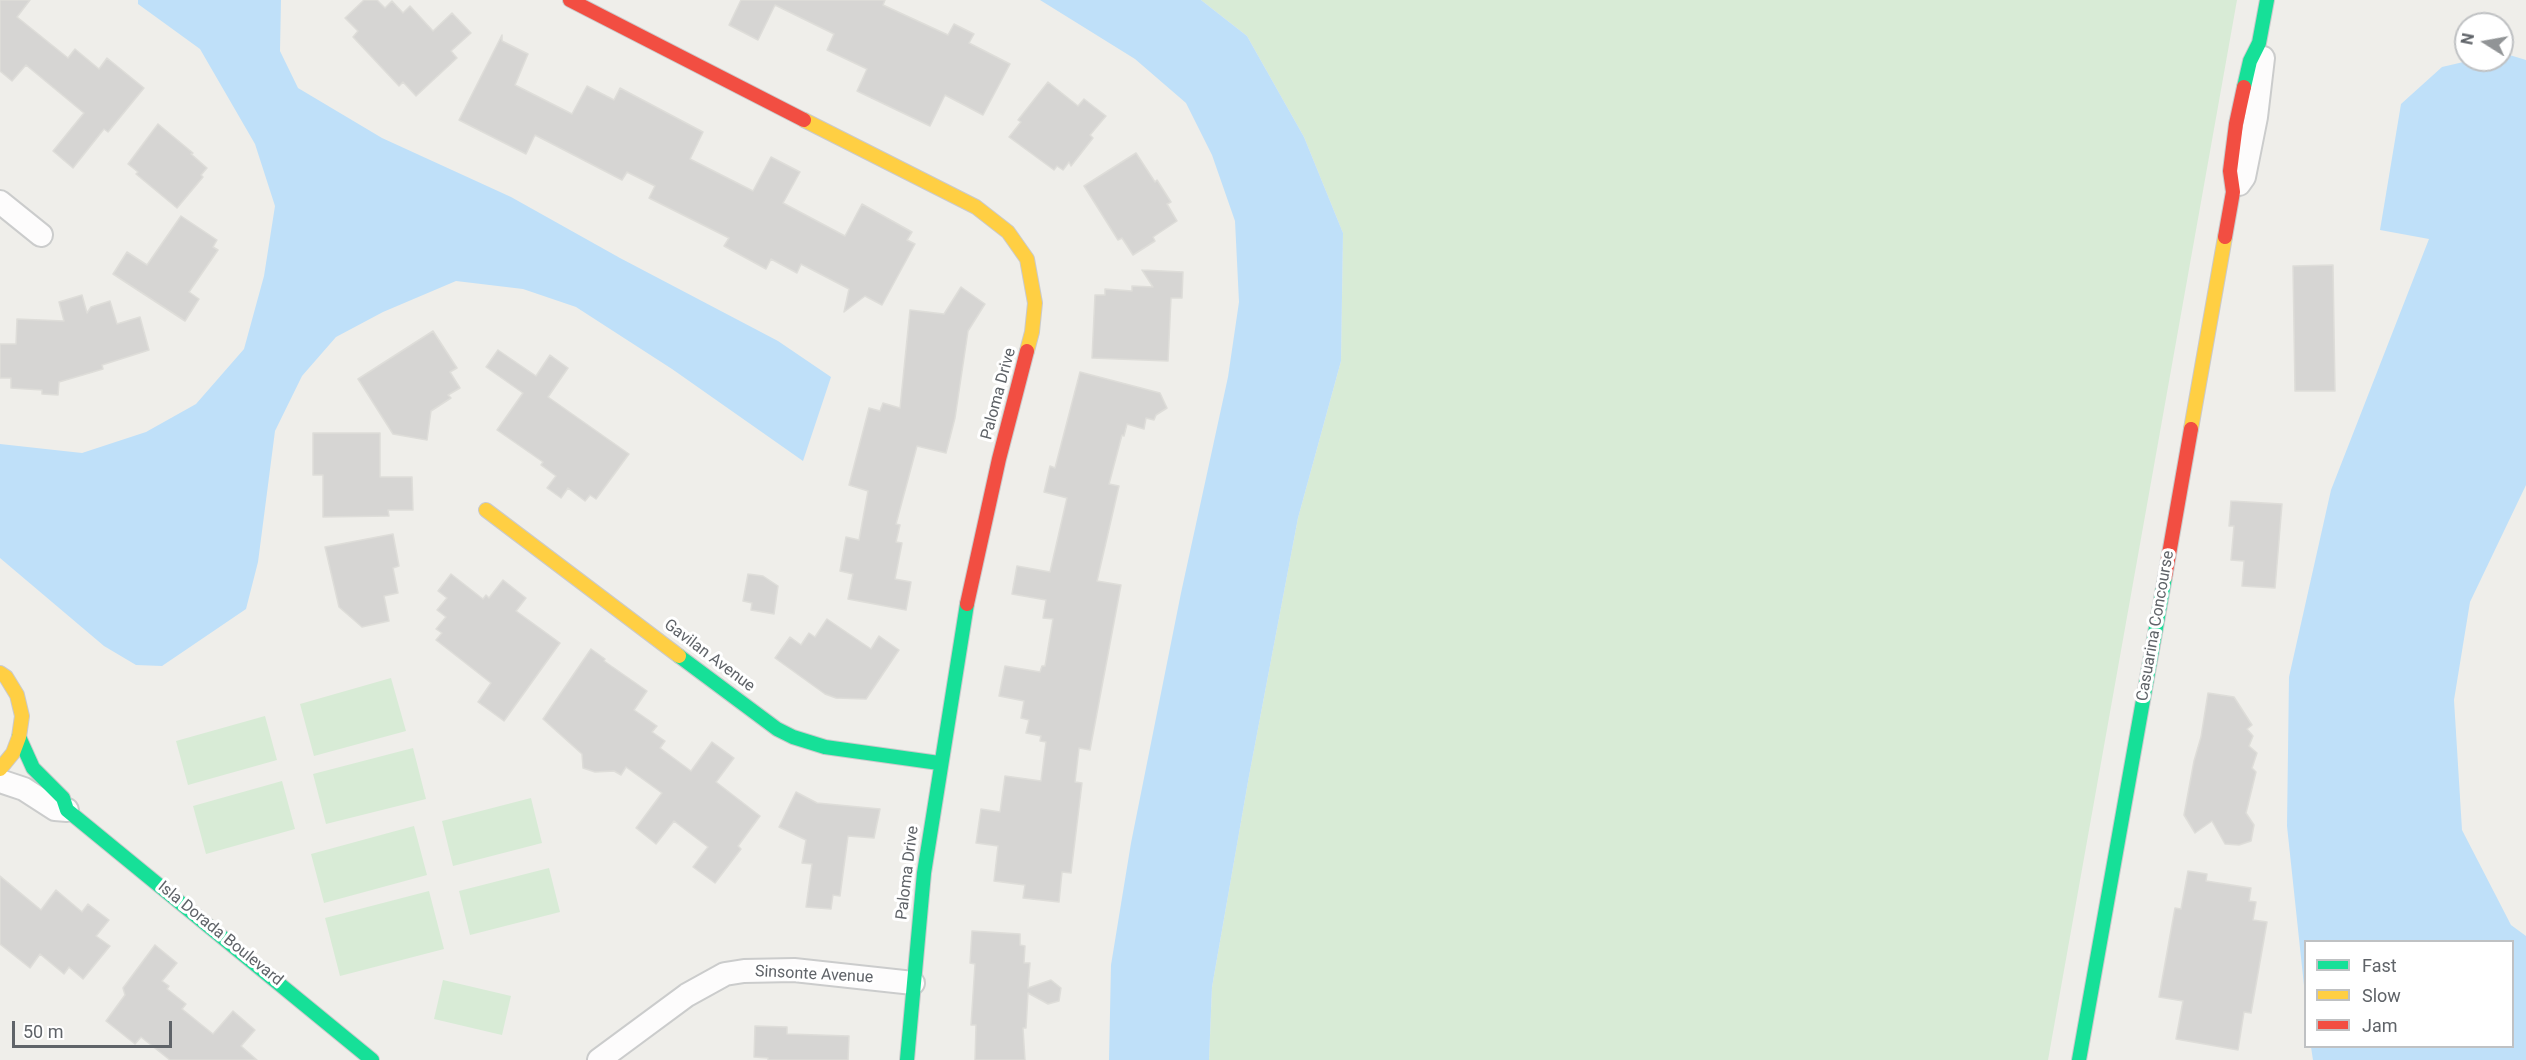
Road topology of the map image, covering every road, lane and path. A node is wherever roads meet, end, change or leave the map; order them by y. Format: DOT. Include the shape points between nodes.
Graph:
graph roads {
  1 [pos="570,0"];
  2 [pos="2267,0"];
  3 [pos="2259,44"];
  4 [pos="2233,192"];
  5 [pos="0,202"];
  6 [pos="41,235"];
  7 [pos="486,510"];
  8 [pos="0,672"];
  9 [pos="19,737"];
  10 [pos="939,763"];
  11 [pos="0,769"];
  12 [pos="0,781"];
  13 [pos="67,810"];
  14 [pos="913,983"];
  15 [pos="372,1060"];
  16 [pos="599,1060"];
  17 [pos="908,1060"];
  18 [pos="2079,1060"];
  1 -- 10 [label="street, Paloma Drive" via="976,207 1008,232 1027,259 1035,303 1032,332 968,600"];
  2 -- 3 [label="street, Casuarina Concourse"];
  3 -- 4 [label="street, Casuarina Concourse" via="2264,63 2256,117 2244,177"];
  4 -- 18 [label="street, Casuarina Concourse"];
  5 -- 6 [label="street"];
  7 -- 10 [label="street, Gavilan Avenue" via="777,729 825,747"];
  8 -- 9 [label="street" via="17,695 22,716"];
  9 -- 11 [label="street" via="13,753"];
  9 -- 13 [label="street, Isla Dorada Boulevard" via="33,768 63,798"];
  10 -- 14 [label="street, Paloma Drive"];
  12 -- 13 [label="street, Isla Dorada Boulevard" via="24,789 55,809"];
  13 -- 15 [label="street, Isla Dorada Boulevard"];
  14 -- 16 [label="street, Sinsonte Avenue" via="794,970 725,974 687,994"];
  14 -- 17 [label="street, Paloma Drive"];
}
